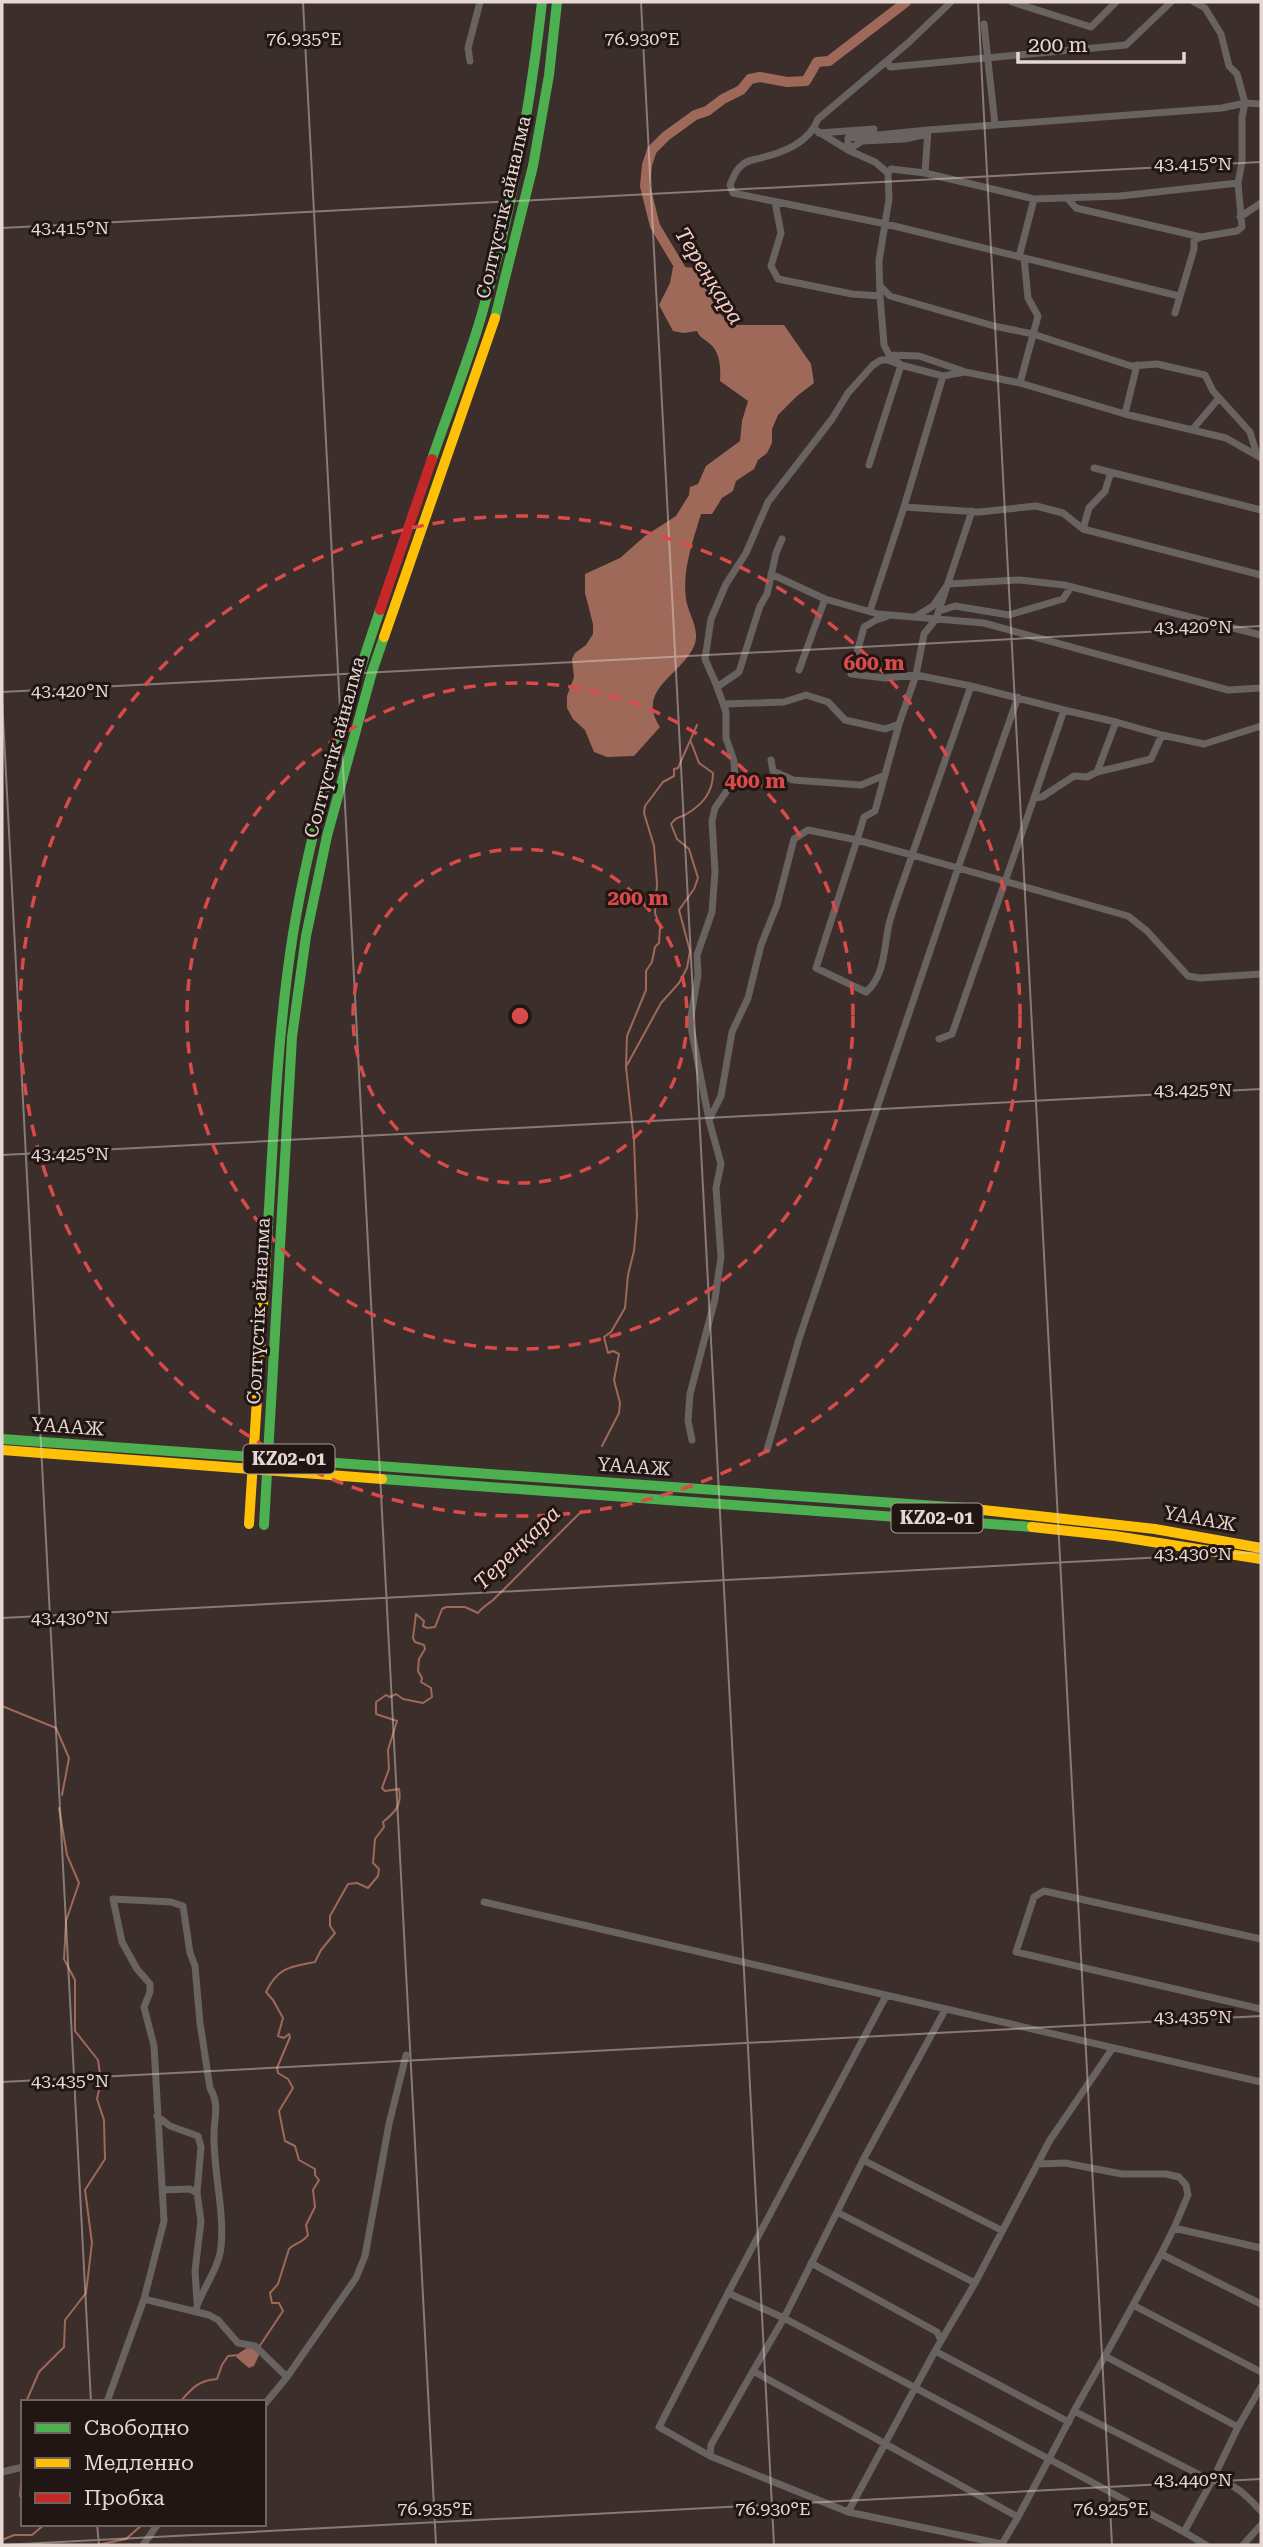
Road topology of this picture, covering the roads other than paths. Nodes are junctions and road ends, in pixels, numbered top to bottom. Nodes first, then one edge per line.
1 (480, 2) edge
2 (542, 2) edge
3 (557, 2) edge
4 (951, 2) edge
5 (1012, 2) edge
6 (1039, 2) edge
7 (1116, 2) edge
8 (1171, 2) edge
9 (1194, 2) edge
10 (1206, 5) edge
11 (1032, 9) junction
12 (984, 24) dead end
13 (988, 59) junction
14 (470, 61) dead end
15 (887, 61) junction
16 (1245, 103) junction
17 (1261, 104) edge
18 (995, 125) junction
19 (817, 131) junction
20 (928, 132) junction
21 (865, 139) junction
22 (848, 150) junction
23 (888, 173) junction
24 (925, 173) junction
25 (1238, 183) junction
26 (1034, 198) junction
27 (1068, 199) junction
28 (775, 202) junction
29 (1261, 202) edge
30 (1240, 217) junction
31 (886, 224) junction
32 (1200, 236) junction
33 (1021, 257) junction
34 (880, 286) junction
35 (880, 296) junction
36 (1179, 296) junction
37 (1175, 313) dead end
38 (1033, 334) junction
39 (889, 355) junction
40 (901, 365) junction
41 (1137, 365) junction
42 (965, 372) junction
43 (943, 376) junction
44 (1020, 383) junction
45 (1219, 398) junction
46 (1125, 414) junction
47 (1192, 430) junction
48 (1259, 457) edge
49 (869, 466) dead end
50 (1094, 468) dead end
51 (1111, 472) junction
52 (904, 507) junction
53 (1261, 510) edge
54 (972, 511) junction
55 (1083, 529) junction
56 (782, 539) dead end
57 (772, 574) junction
58 (1261, 575) edge
59 (948, 584) junction
60 (1070, 587) junction
61 (825, 599) junction
62 (870, 611) junction
63 (937, 615) junction
64 (895, 616) junction
65 (914, 617) junction
66 (1261, 635) edge
67 (799, 670) dead end
68 (916, 675) junction
69 (716, 684) junction
70 (971, 686) junction
71 (1261, 688) edge
72 (1018, 697) junction
73 (724, 705) junction
74 (1064, 710) junction
75 (1116, 722) junction
76 (899, 724) junction
77 (1261, 726) edge
78 (1162, 735) junction
79 (771, 760) dead end
80 (1097, 772) junction
81 (885, 775) junction
82 (1034, 798) junction
83 (857, 840) junction
84 (912, 855) junction
85 (958, 868) junction
86 (1005, 882) junction
87 (1261, 974) edge
88 (939, 1039) dead end
89 (709, 1120) junction
90 (258, 1368) junction
91 (272, 1369) junction
92 (2, 1439) edge
93 (692, 1440) dead end
94 (2, 1450) edge
95 (767, 1450) dead end
96 (249, 1524) dead end
97 (264, 1525) dead end
98 (1261, 1548) edge
99 (1261, 1559) edge
100 (484, 1902) dead end
101 (1261, 1939) edge
102 (886, 1996) junction
103 (1261, 2009) edge
104 (945, 2010) junction
105 (1112, 2049) junction
106 (406, 2054) dead end
107 (1261, 2082) edge
108 (157, 2116) junction
109 (863, 2160) junction
110 (1037, 2164) junction
111 (163, 2190) junction
112 (197, 2193) junction
113 (837, 2212) junction
114 (1174, 2228) junction
115 (1001, 2230) junction
116 (1261, 2248) edge
117 (1161, 2254) junction
118 (811, 2263) junction
119 (975, 2283) junction
120 (728, 2293) junction
121 (144, 2300) junction
122 (1261, 2304) edge
123 (1133, 2305) junction
124 (196, 2308) junction
125 (784, 2318) junction
126 (942, 2340) junction
127 (935, 2351) junction
128 (1105, 2356) junction
129 (753, 2371) junction
130 (1261, 2372) edge
131 (287, 2377) junction
132 (1261, 2387) edge
133 (916, 2388) junction
134 (108, 2400) edge
135 (266, 2403) edge
136 (1074, 2412) junction
137 (1069, 2422) junction
138 (1238, 2427) junction
139 (886, 2443) junction
140 (710, 2456) junction
141 (1049, 2459) junction
142 (21, 2467) edge
143 (2, 2472) edge
144 (1212, 2481) junction
145 (1261, 2511) edge
146 (848, 2512) junction
147 (1018, 2517) junction
148 (1261, 2525) edge
149 (157, 2526) edge
150 (1185, 2532) junction
151 (143, 2545) edge
152 (1004, 2545) edge
153 (1206, 2545) edge
154 (1243, 2545) edge

1 - 14 street
2 - 90 main road, Солтүстік айналма
3 - 91 main road, Солтүстік айналма
4 - 15 street
5 - 11 street
6 - 11 street
7 - 11 street
8 - 13 street
9 - 10 street
10 - 16 street
12 - 13 street
13 - 15 street
13 - 18 street
15 - 19 street
16 - 17 street
16 - 18 street
16 - 25 street
18 - 20 street
19 - 21 street
19 - 22 street
19 - 28 street
20 - 21 street
20 - 24 street
21 - 22 street
22 - 23 street
23 - 24 street
23 - 31 street
24 - 26 street
25 - 27 street
25 - 30 street
26 - 27 street
26 - 33 street
27 - 32 street
28 - 31 street
28 - 35 street
29 - 30 street
30 - 32 street
31 - 33 street
31 - 34 street
32 - 36 street
33 - 36 street
33 - 38 street
34 - 35 street
34 - 38 street
35 - 39 street
36 - 37 street
38 - 41 street
38 - 44 street
39 - 40 street
39 - 42 street
40 - 43 street
40 - 49 street
40 - 69 street
41 - 45 street
41 - 46 street
42 - 43 street
42 - 44 street
43 - 52 street
44 - 46 street
45 - 47 street
45 - 48 street
46 - 47 street
47 - 48 street
50 - 51 street
51 - 53 street
51 - 55 street
52 - 54 street
52 - 62 street
54 - 55 street
54 - 59 street
55 - 58 street
56 - 57 street
57 - 61 street
57 - 69 street
59 - 60 street
59 - 63 street
59 - 65 street
60 - 63 street
60 - 66 street
61 - 62 street
61 - 67 street
62 - 64 street
63 - 65 street
63 - 68 street
63 - 71 street
64 - 65 street
64 - 68 street
68 - 70 street
68 - 76 street
69 - 73 street
70 - 72 street
70 - 84 street
72 - 74 street
72 - 85 street
73 - 76 street
73 - 89 street
74 - 75 street
74 - 82 street
75 - 78 street
75 - 80 street
76 - 81 street
77 - 78 street
78 - 80 street
79 - 81 street
80 - 82 street
81 - 83 street
82 - 86 street
83 - 84 street
83 - 84 street
83 - 89 street
84 - 85 street
85 - 86 street
85 - 95 street
86 - 87 street
86 - 88 street
89 - 93 street
90 - 91 main road
90 - 96 main road, Солтүстік айналма
91 - 97 main road, Солтүстік айналма
92 - 98 main road, ҮАААЖ / KZ02-01
94 - 99 main road, ҮАААЖ / KZ02-01
100 - 102 street
101 - 103 street
102 - 104 street
102 - 120 street
104 - 105 street
104 - 109 street
105 - 107 street
105 - 110 street
106 - 131 street
108 - 111 street
108 - 112 street
108 - 124 street
109 - 113 street
109 - 115 street
110 - 114 street
110 - 115 street
111 - 112 street
111 - 121 street
112 - 124 street
113 - 118 street
113 - 119 street
114 - 116 street
114 - 117 street
115 - 119 street
117 - 122 street
117 - 123 street
118 - 125 street
118 - 126 street
119 - 126 street
120 - 125 street
120 - 140 street
121 - 124 street
121 - 134 street
123 - 128 street
123 - 130 street
124 - 131 street
125 - 129 street
125 - 133 street
126 - 127 street
127 - 133 street
127 - 137 street
128 - 136 street
128 - 138 street
129 - 139 street
129 - 140 street
131 - 135 street
132 - 138 street
133 - 139 street
133 - 141 street
136 - 137 street
136 - 144 street
137 - 141 street
138 - 144 street
139 - 146 street
139 - 147 street
140 - 146 street
141 - 147 street
141 - 150 street
142 - 143 street
144 - 145 street
144 - 150 street
146 - 152 street
147 - 152 street
148 - 154 street
149 - 151 street
150 - 153 street

